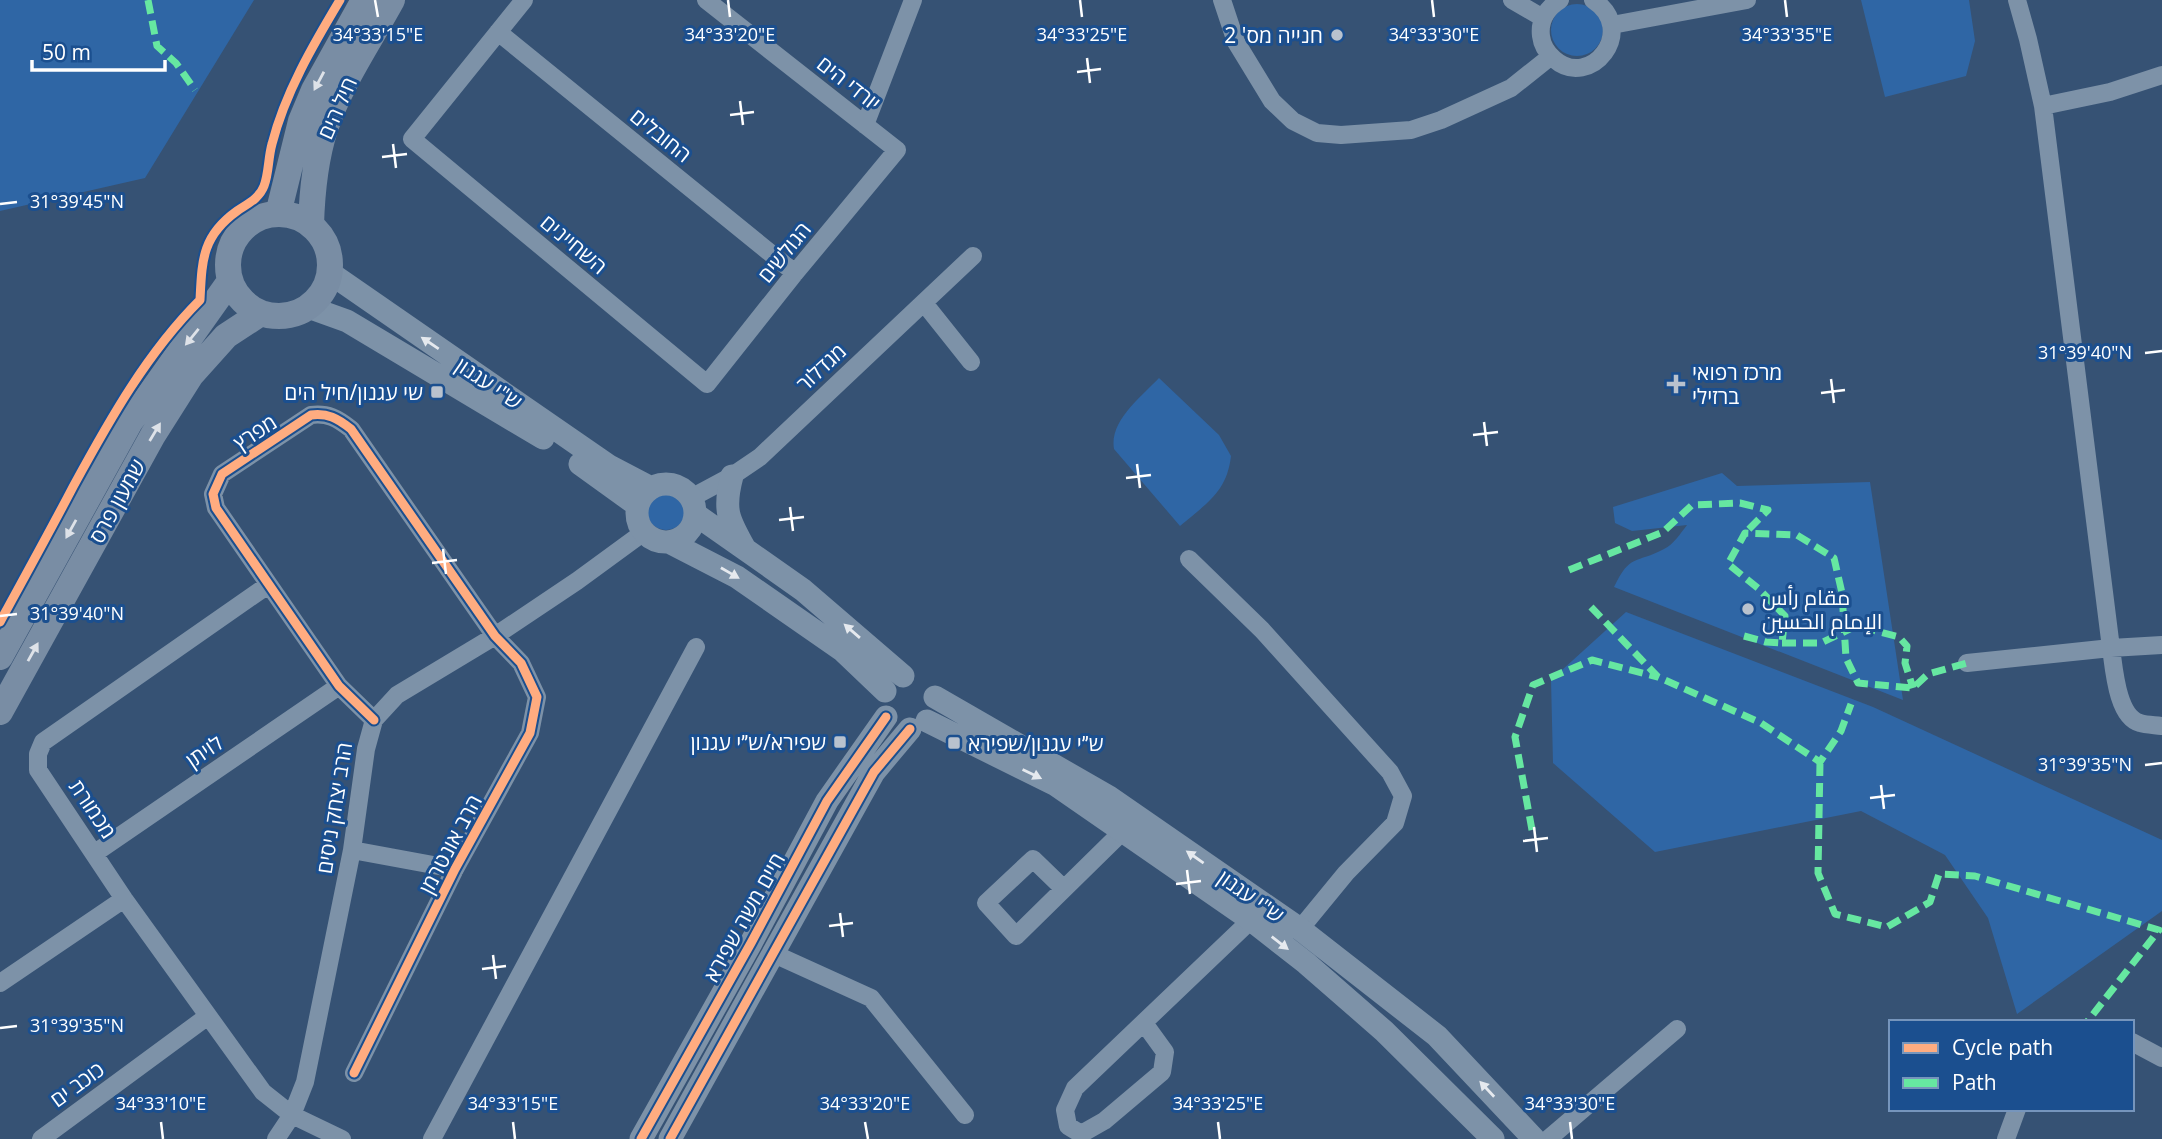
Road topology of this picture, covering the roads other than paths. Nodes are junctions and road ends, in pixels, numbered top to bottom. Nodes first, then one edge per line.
1 (364, 0) edge
2 (392, 0) edge
3 (524, 0) edge
4 (706, 0) edge
5 (913, 0) edge
6 (1222, 0) edge
7 (1512, 0) edge
8 (1560, 0) edge
9 (1593, 0) edge
10 (1747, 0) edge
11 (2017, 0) edge
12 (1543, 18) junction
13 (1612, 25) junction
14 (498, 33) junction
15 (1550, 57) junction
16 (2162, 75) edge
17 (2043, 106) junction
18 (865, 125) junction
19 (897, 150) joint
20 (278, 214) junction
21 (311, 225) junction
22 (973, 256) dead end
23 (330, 273) junction
24 (795, 273) junction
25 (230, 281) junction
26 (924, 303) junction
27 (308, 307) junction
28 (261, 313) junction
29 (971, 362) dead end
30 (707, 384) joint
31 (732, 476) junction
32 (644, 496) junction
33 (693, 506) junction
34 (643, 532) junction
35 (669, 542) junction
36 (746, 551) junction
37 (1189, 559) dead end
38 (268, 585) junction
39 (495, 636) junction
40 (2162, 645) edge
41 (696, 648) dead end
42 (2111, 648) junction
43 (0, 657) edge
44 (1968, 663) dead end
45 (903, 676) junction
46 (339, 686) junction
47 (884, 691) junction
48 (935, 697) junction
49 (0, 712) edge
50 (886, 717) junction
51 (374, 720) junction
52 (919, 725) junction
53 (2162, 726) edge
54 (1122, 832) junction
55 (352, 850) junction
56 (96, 853) junction
57 (455, 869) junction
58 (1064, 889) junction
59 (124, 899) junction
60 (1251, 920) junction
61 (1300, 929) junction
62 (774, 954) junction
63 (0, 982) edge
64 (208, 1016) junction
65 (1144, 1023) junction
66 (1677, 1029) dead end
67 (2134, 1043) edge
68 (2162, 1058) edge
69 (354, 1073) dead end
70 (2016, 1111) edge
71 (292, 1115) junction
72 (965, 1115) dead end
73 (41, 1139) edge
74 (276, 1139) edge
75 (342, 1139) edge
76 (432, 1139) edge
77 (641, 1139) edge
78 (670, 1139) edge
79 (1493, 1139) edge
80 (1534, 1139) edge
81 (1548, 1139) edge
82 (2006, 1139) edge

1 -> 20 main road, חיל הים
2 - 21 main road, חיל הים
3 - 14 street
4 - 18 street, יורדי הים
5 - 18 street
6 - 15 street
7 - 12 street
8 - 12 street
9 - 13 street
10 - 13 street
11 - 17 street
12 - 15 street
13 - 15 street
14 - 24 street, החובלים
14 - 30 street, השחיינים
16 - 17 street
17 - 42 street
18 - 19 street, יורדי הים
19 - 24 street, הגולשים
20 - 21 main road
20 - 25 main road
21 - 23 main road
22 - 26 street, מגדלור
23 - 27 main road
32 -> 23 street, ש"י עגנון
24 - 30 street, הגולשים
25 - 28 main road
25 -> 43 main road, שמעון פרס
26 - 29 street
26 - 31 street, מגדלור
27 - 28 main road
27 - 32 street, ש"י עגנון
49 -> 28 main road, שמעון פרס
31 - 33 street, מגדלור
31 - 36 street
32 - 33 street
32 - 34 street
33 - 35 street
33 - 36 street
34 - 35 street
34 - 39 street, הרב יצחק ניסים
35 -> 47 street
45 -> 36 street
37 - 61 street
38 - 39 street, מפרץ
38 - 46 street, מפרץ
38 - 56 street, מכמורת
39 - 51 street, הרב יצחק ניסים
39 - 57 street, הרב אונטרמן
40 - 42 street
41 - 76 street
42 - 44 street
42 - 53 street
45 - 47 street
45 - 48 street
46 - 51 street, מפרץ
46 - 56 street, לויתן
47 - 50 street
48 - 52 street
61 -> 48 street, ש"י עגנון
50 - 52 street
50 - 77 street, חיים משה שפירא
51 - 55 street, הרב יצחק ניסים
52 -> 54 street, ש"י עגנון
52 - 62 street, חיים משה שפירא
54 - 58 street
54 - 60 street, ש"י עגנון
55 - 57 street
55 - 71 street, הרב יצחק ניסים
56 - 59 street, מכמורת
57 - 69 street, הרב אונטרמן
58 - 58 street
59 - 63 street
59 - 64 street, מכמורת
60 - 65 street
60 -> 79 street, ש"י עגנון
80 -> 61 street, ש"י עגנון
62 - 72 street
62 - 78 street, חיים משה שפירא
64 - 71 street, מכמורת
64 - 73 street, כוכב ים
65 - 65 street
66 - 81 street
67 - 68 street
70 - 82 street
71 - 74 street, הרב יצחק ניסים
71 - 75 street, מכמורת

